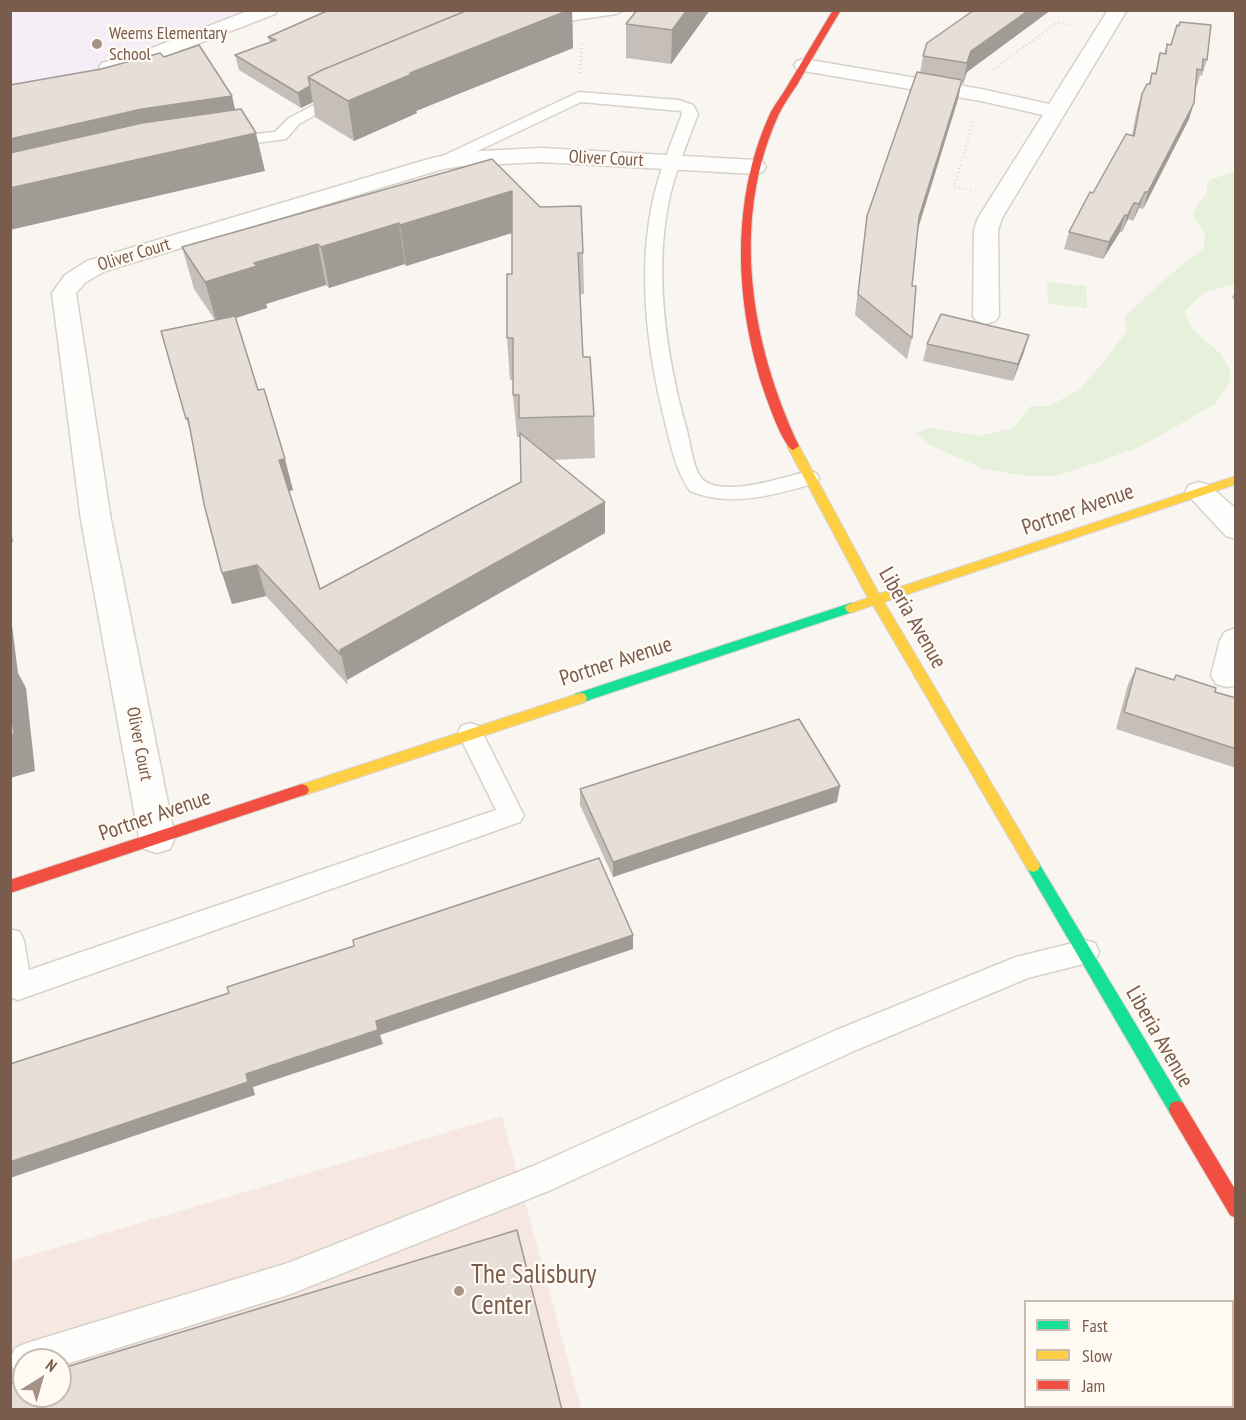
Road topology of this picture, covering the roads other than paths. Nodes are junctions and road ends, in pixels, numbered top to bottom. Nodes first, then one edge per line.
1 (268, 10) edge
2 (616, 10) edge
3 (837, 10) edge
4 (1118, 10) edge
5 (527, 23) edge
6 (804, 65) junction
7 (87, 73) edge
8 (359, 87) edge
9 (1055, 112) junction
10 (205, 144) edge
11 (440, 163) junction
12 (672, 163) junction
13 (755, 167) junction
14 (986, 316) dead end
15 (809, 478) junction
16 (1236, 480) edge
17 (1199, 492) junction
18 (1236, 529) edge
19 (876, 600) junction
20 (1236, 640) edge
21 (1227, 675) dead end
22 (470, 733) junction
23 (157, 838) junction
24 (10, 887) edge
25 (10, 940) edge
26 (1085, 952) junction
27 (1236, 1209) edge
28 (65, 1348) edge

1 - 7 street
2 - 5 lane
3 - 6 main road, Liberia Avenue
4 - 9 street
6 - 9 street
6 - 13 main road, Liberia Avenue
8 - 10 lane
9 - 14 street
11 - 12 street, Oliver Court
11 - 12 lane
11 - 23 street, Oliver Court
12 - 13 street, Oliver Court
12 - 15 lane
13 - 15 main road, Liberia Avenue
15 - 19 main road, Liberia Avenue
16 - 17 main road, Portner Avenue
17 - 18 street
17 - 19 main road, Portner Avenue
19 - 22 main road, Portner Avenue
19 - 26 main road, Liberia Avenue
20 - 21 street
22 - 23 main road, Portner Avenue
22 - 25 lane
23 - 24 main road, Portner Avenue
26 - 27 main road, Liberia Avenue
26 - 28 lane

